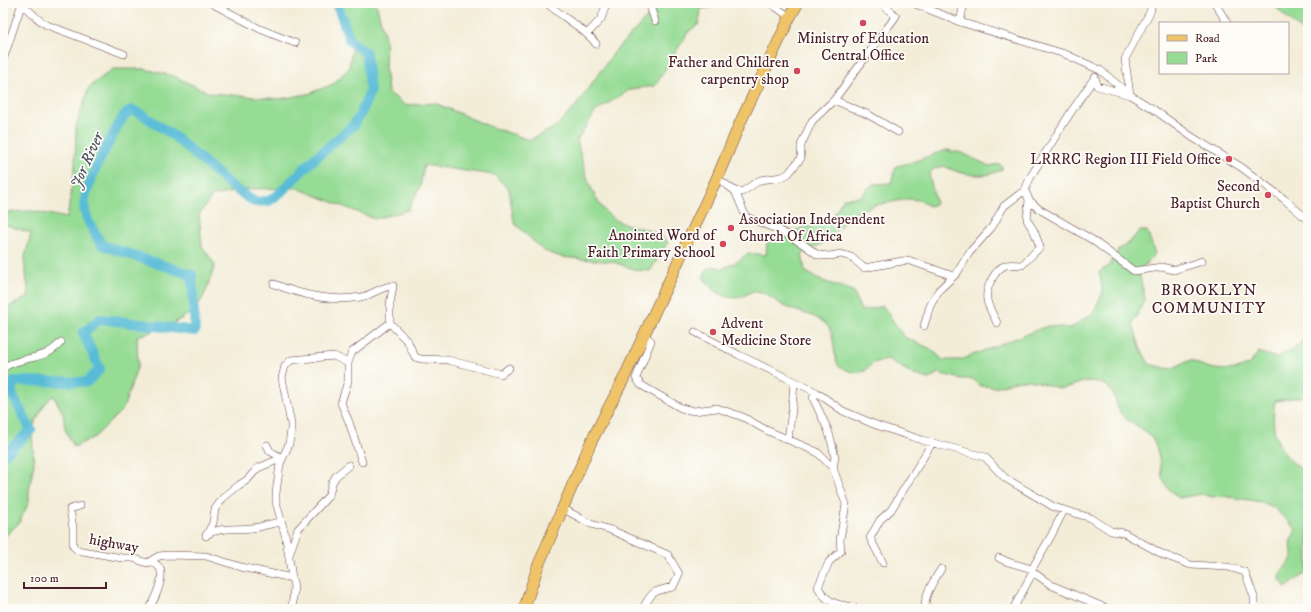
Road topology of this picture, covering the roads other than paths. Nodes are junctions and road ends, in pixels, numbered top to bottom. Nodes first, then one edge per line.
1 (211, 3) edge
2 (547, 3) edge
3 (610, 3) edge
4 (649, 3) edge
5 (770, 3) edge
6 (798, 3) edge
7 (882, 3) edge
8 (913, 3) edge
9 (964, 3) edge
10 (1150, 3) edge
11 (1215, 3) edge
12 (22, 4) edge
13 (790, 17) junction
14 (654, 21) dead end
15 (960, 22) junction
16 (1226, 22) edge
17 (587, 34) junction
18 (295, 43) dead end
19 (596, 44) dead end
20 (124, 54) dead end
21 (3, 60) edge
22 (1130, 96) junction
23 (834, 100) junction
24 (898, 132) dead end
25 (717, 178) junction
26 (1026, 190) junction
27 (735, 191) junction
28 (1029, 200) junction
29 (1308, 220) edge
30 (1202, 261) dead end
31 (953, 276) junction
32 (274, 284) dead end
33 (390, 323) junction
34 (997, 323) dead end
35 (924, 326) dead end
36 (695, 332) dead end
37 (644, 335) junction
38 (61, 342) dead end
39 (348, 363) junction
40 (3, 368) edge
41 (509, 368) dead end
42 (794, 382) junction
43 (816, 392) junction
44 (788, 440) junction
45 (932, 443) junction
46 (267, 445) dead end
47 (282, 458) junction
48 (362, 462) dead end
49 (349, 465) dead end
50 (833, 468) junction
51 (80, 506) dead end
52 (562, 508) junction
53 (1064, 510) junction
54 (281, 522) junction
55 (288, 557) junction
56 (1000, 558) dead end
57 (150, 562) junction
58 (883, 563) dead end
59 (941, 569) dead end
60 (1032, 571) junction
61 (292, 578) junction
62 (853, 607) dead end
63 (148, 609) edge
64 (292, 609) edge
65 (524, 609) edge
66 (642, 609) edge
67 (926, 609) edge
68 (1013, 609) edge
69 (1108, 609) edge
70 (1254, 609) edge

1 - 18 street
2 - 17 street
3 - 17 street
4 - 14 street
5 - 13 street
6 - 13 main road
7 - 23 street
8 - 15 street
9 - 15 street
10 - 22 street
11 - 16 street
12 - 20 street
12 - 21 street
13 - 25 main road
15 - 22 street
17 - 19 street
22 - 26 street
22 - 29 street
23 - 24 street
23 - 27 street
25 - 27 street
25 - 37 main road
26 - 28 street
26 - 31 street
27 - 31 street
28 - 30 street
28 - 34 street
31 - 35 street
32 - 33 street
33 - 39 street
33 - 41 street
36 - 42 street
37 - 44 street
37 - 52 main road
38 - 40 street
39 - 47 street
39 - 48 street
42 - 43 street
42 - 44 street
43 - 45 street
43 - 50 street
44 - 50 street
45 - 53 street
45 - 58 street
46 - 47 street
47 - 54 street
47 - 54 street
49 - 55 street
50 - 62 street
51 - 57 street, highway
52 - 65 main road
52 - 66 street
53 - 60 street
53 - 70 street
54 - 55 street
55 - 61 street
56 - 60 street
57 - 61 street, highway
57 - 63 street, highway
59 - 67 street
60 - 68 street
60 - 69 street
61 - 64 street

